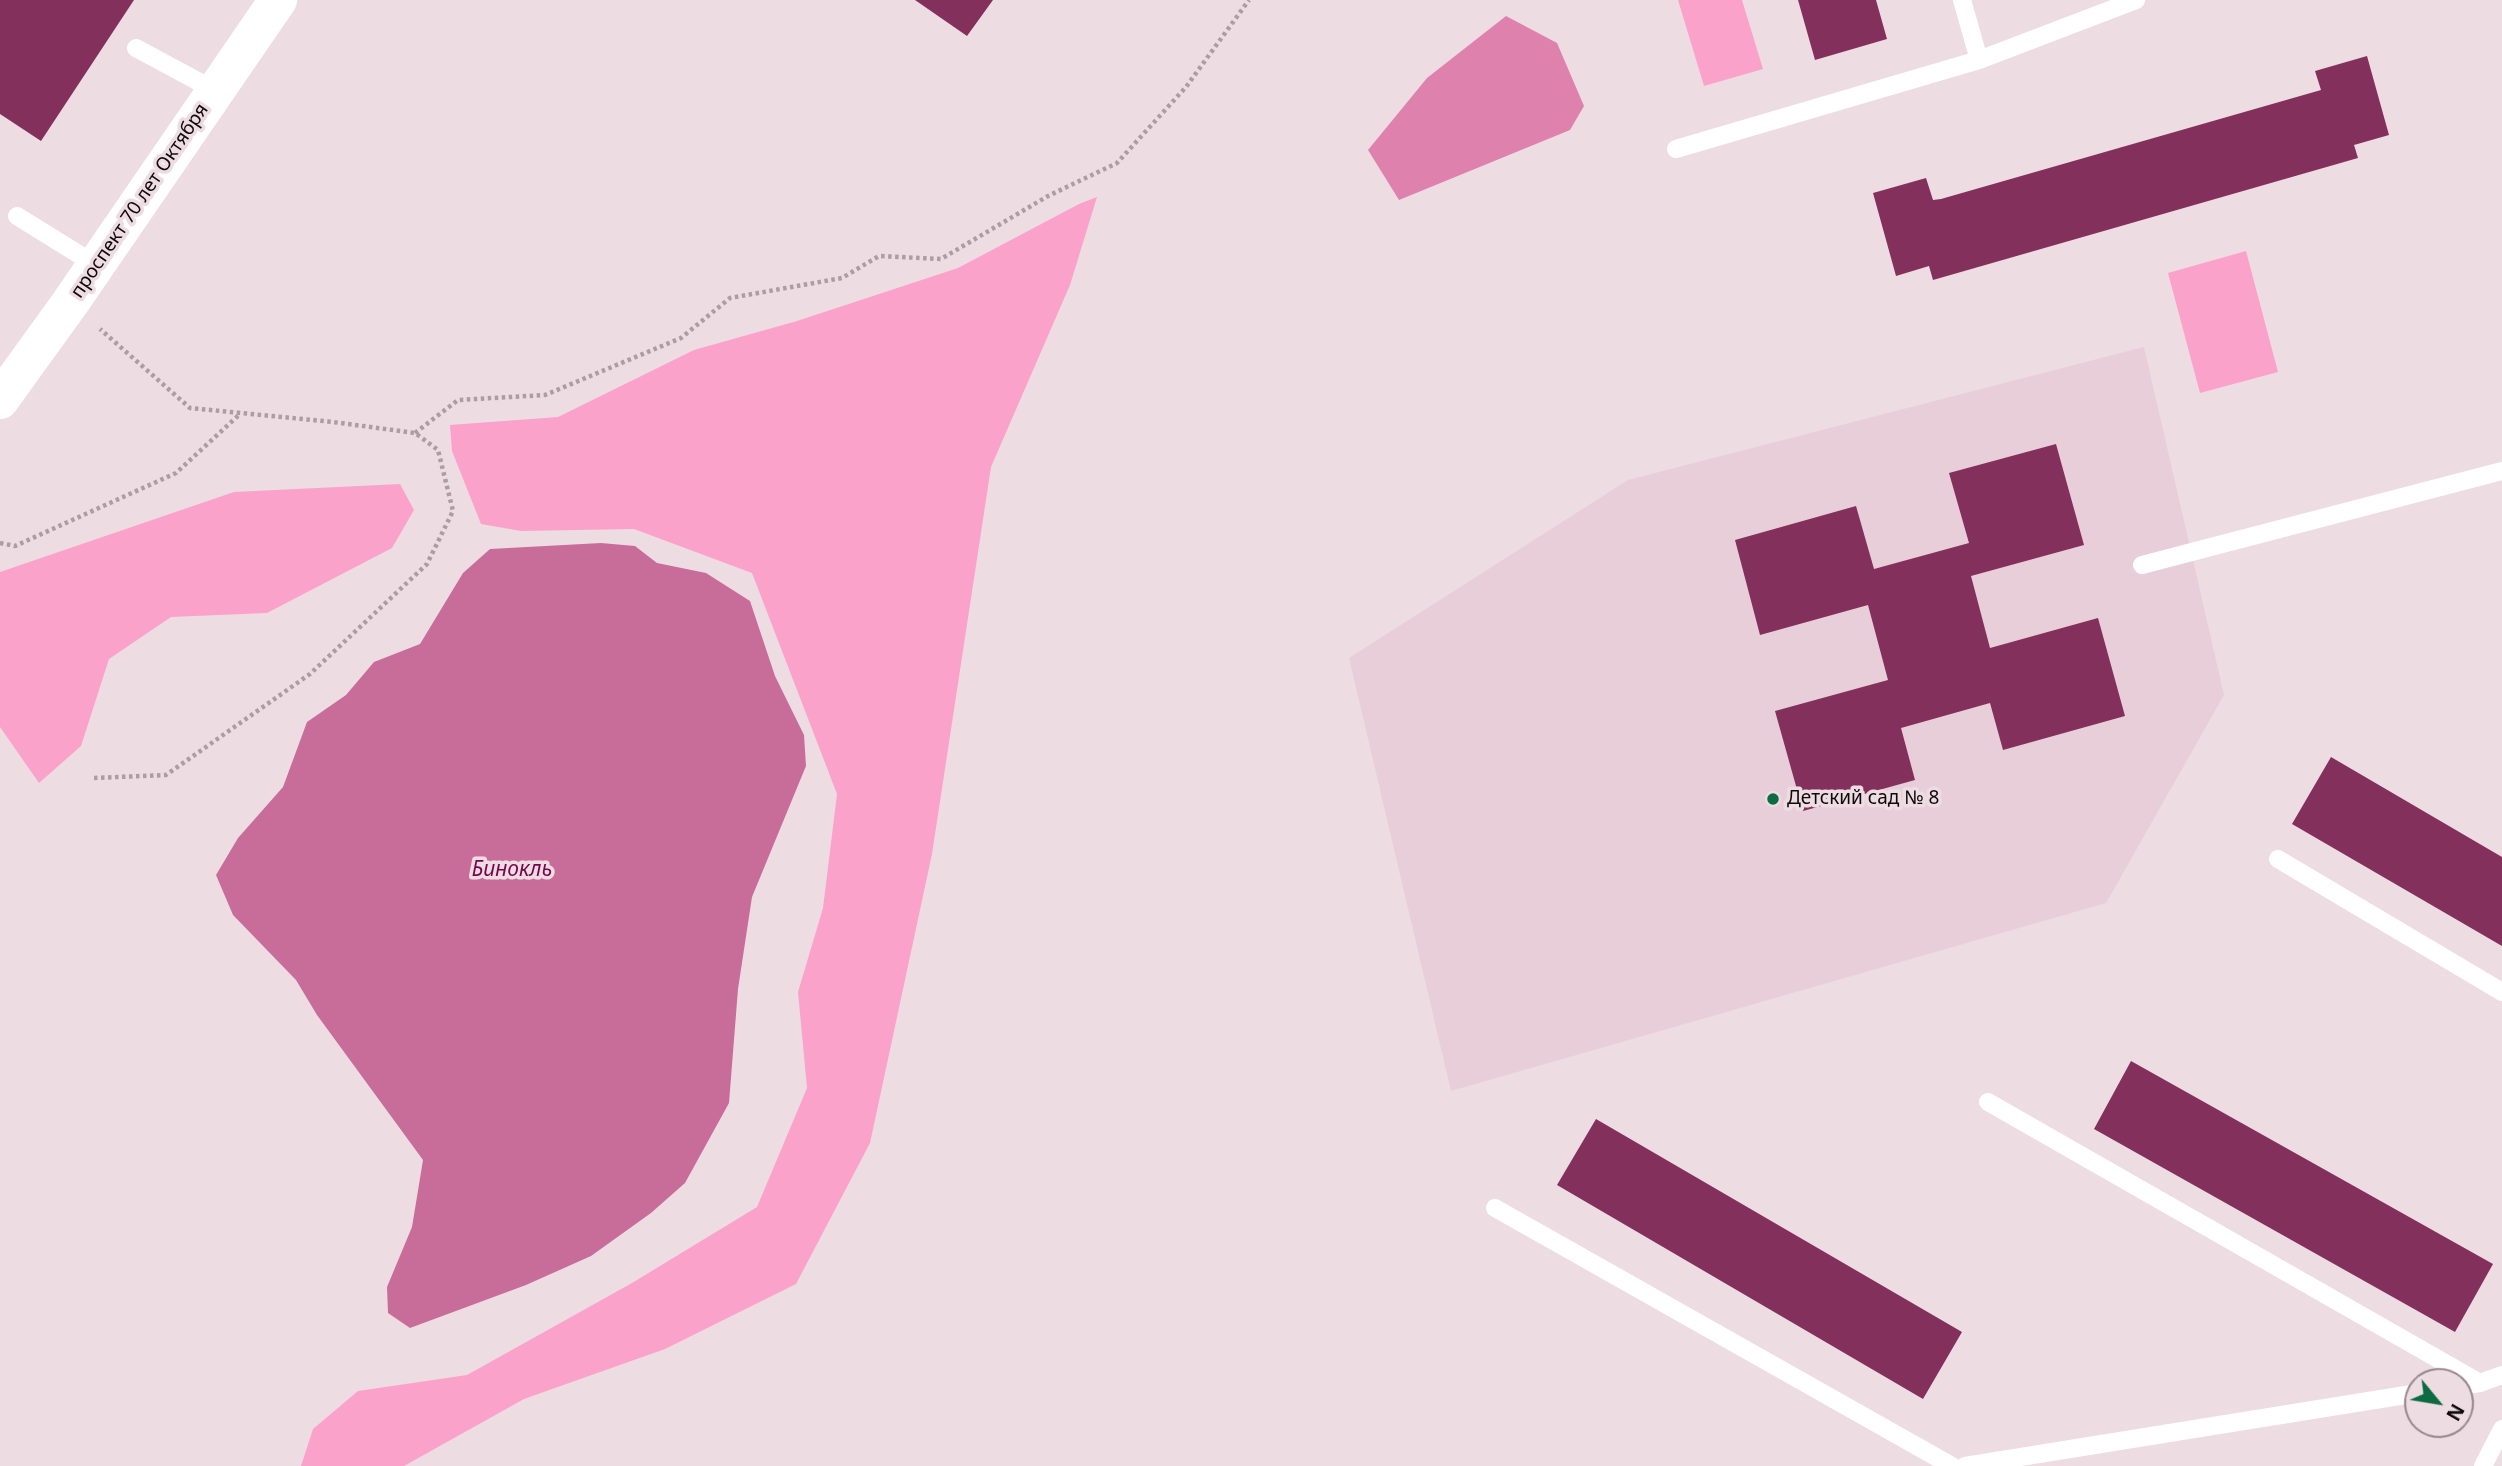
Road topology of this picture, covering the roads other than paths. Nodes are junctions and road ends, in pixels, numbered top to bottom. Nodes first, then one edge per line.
1 (278, 0) edge
2 (1962, 0) edge
3 (2136, 0) edge
4 (136, 48) dead end
5 (1979, 60) junction
6 (216, 91) junction
7 (1676, 149) dead end
8 (17, 216) dead end
9 (96, 265) junction
10 (0, 400) edge
11 (2502, 471) edge
12 (2142, 565) dead end
13 (2278, 859) dead end
14 (2502, 992) edge
15 (1988, 1102) dead end
16 (1495, 1208) dead end
17 (2502, 1375) edge
18 (2480, 1383) junction
19 (2474, 1384) edge
20 (2404, 1395) edge
21 (2502, 1429) edge
22 (2497, 1451) edge
23 (2030, 1455) junction
24 (1952, 1466) edge
25 (1965, 1466) edge
26 (2049, 1466) edge
27 (2483, 1466) edge

1 - 6 main road, проспект 70 лет Октября
2 - 5 lane
3 - 5 lane
4 - 6 lane
5 - 7 lane
6 - 9 main road, проспект 70 лет Октября
8 - 9 lane
9 - 10 main road, проспект 70 лет Октября
11 - 12 lane
13 - 14 lane
15 - 18 lane
16 - 24 lane
17 - 18 lane
18 - 19 lane
20 - 23 lane
21 - 22 lane
22 - 27 lane
23 - 25 lane
23 - 26 lane

